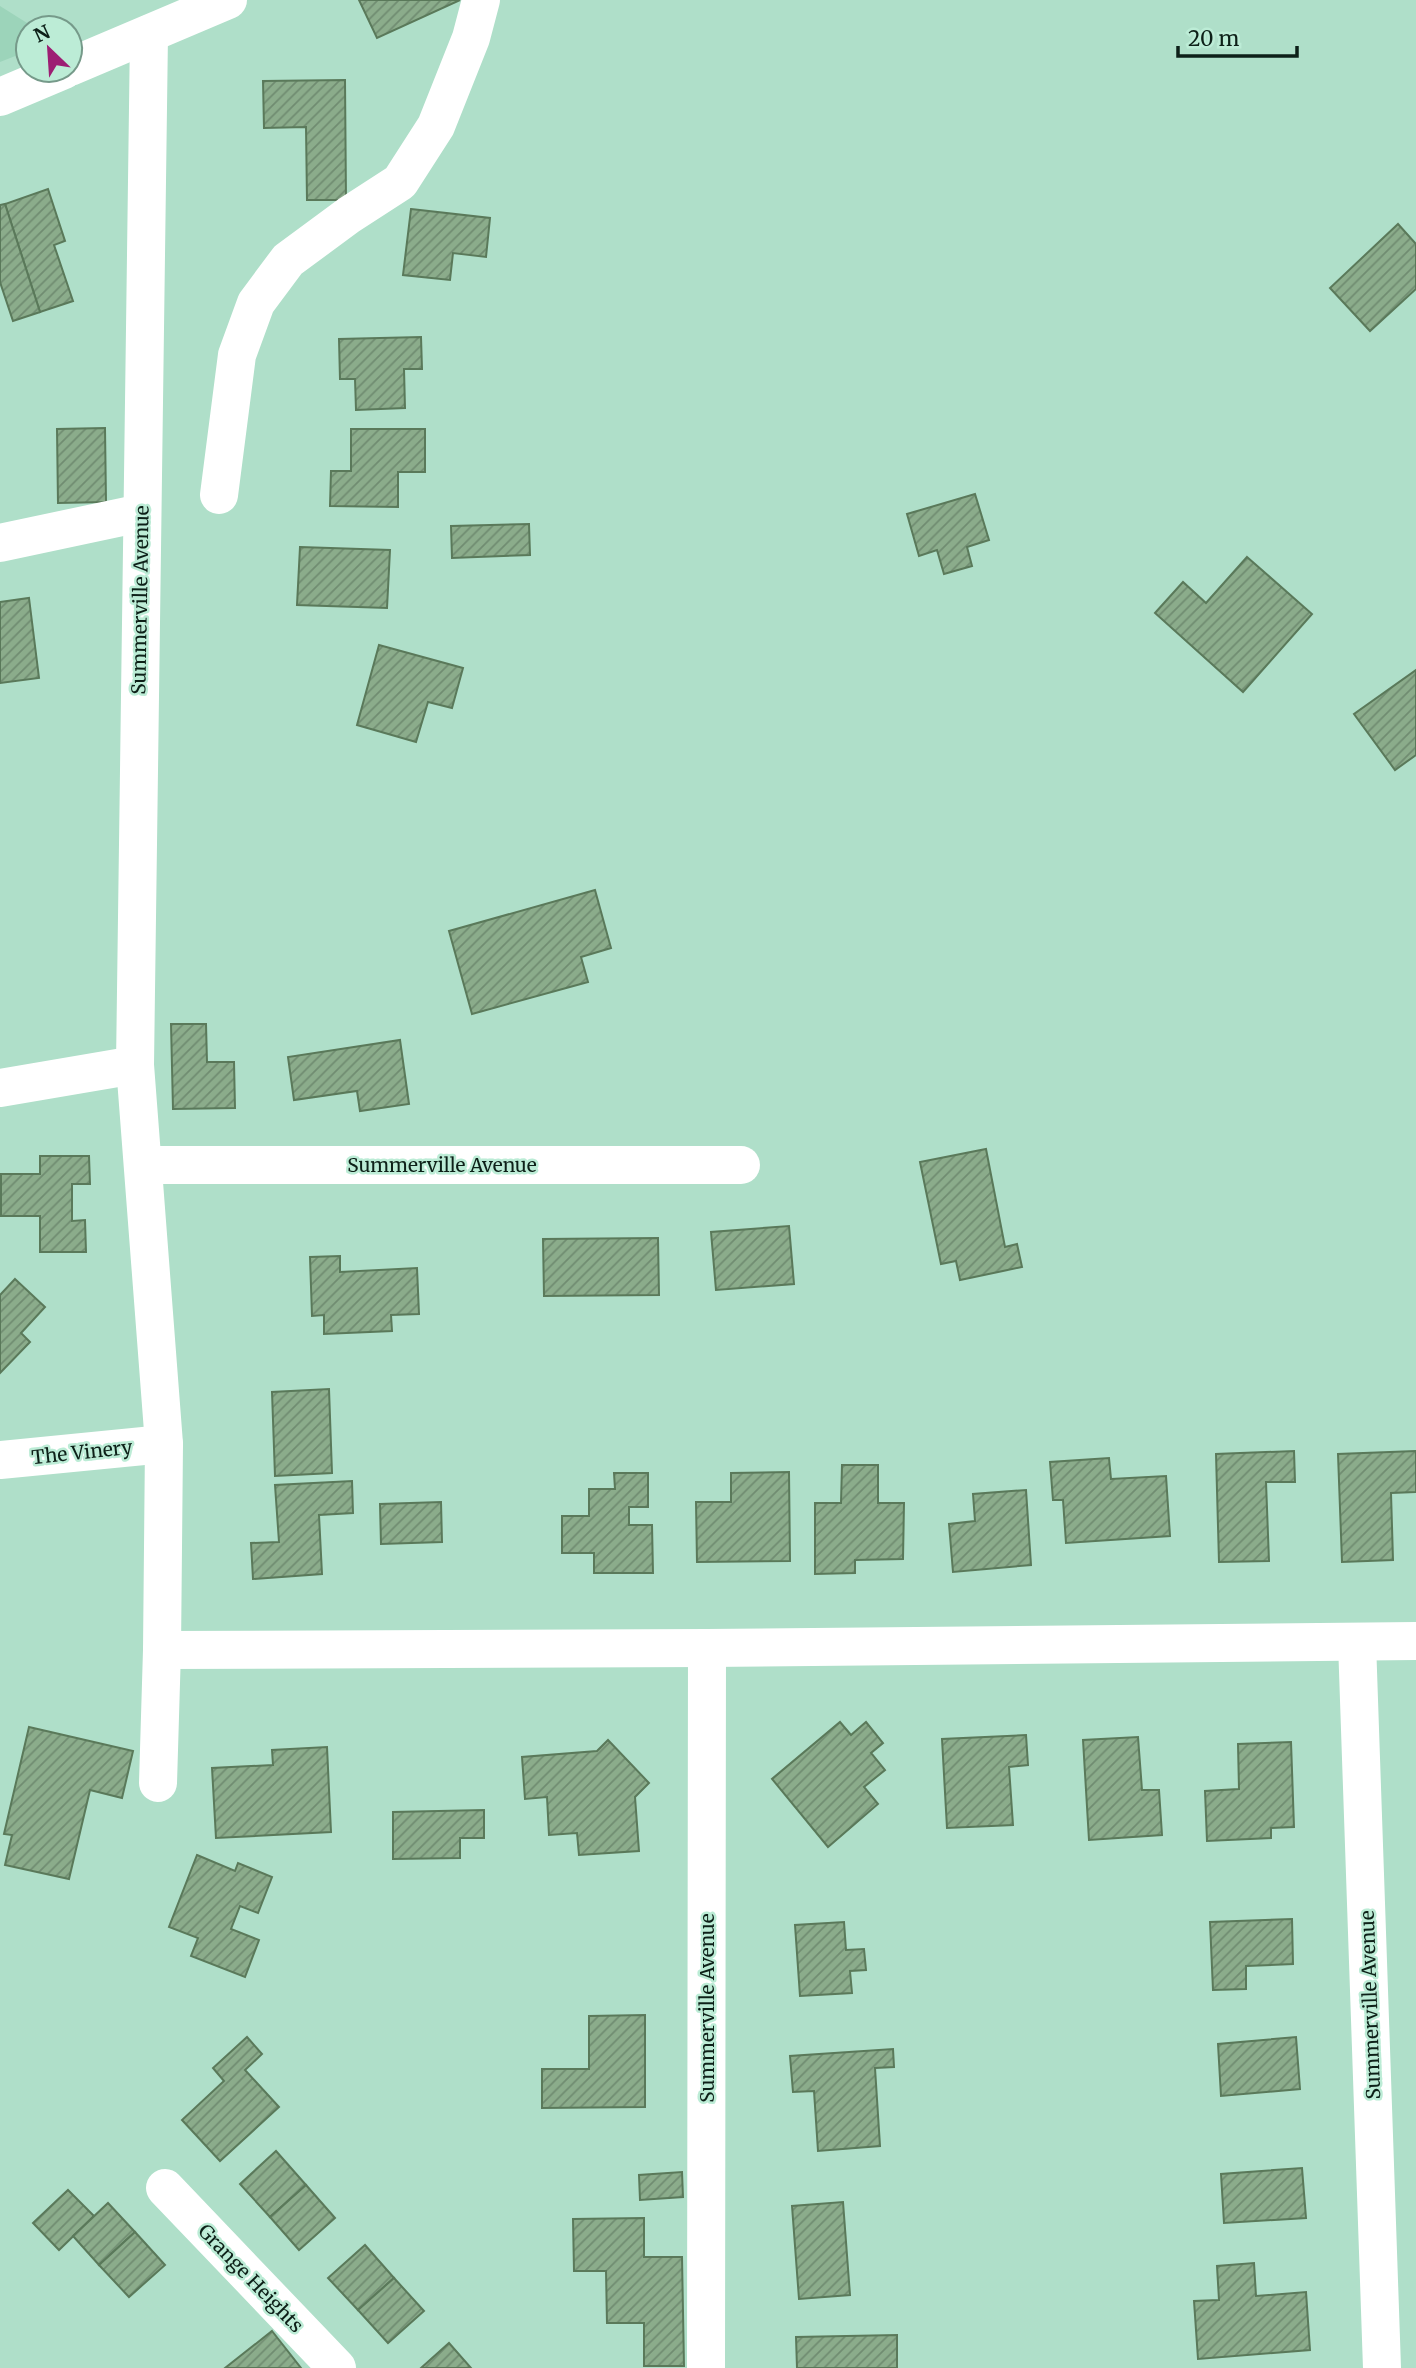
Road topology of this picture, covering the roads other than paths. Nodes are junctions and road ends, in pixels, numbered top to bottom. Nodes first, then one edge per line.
1 (228, 0) edge
2 (481, 0) edge
3 (149, 34) junction
4 (84, 61) edge
5 (31, 84) edge
6 (0, 97) edge
7 (219, 495) dead end
8 (141, 513) junction
9 (0, 543) edge
10 (135, 1065) junction
11 (0, 1088) edge
12 (143, 1165) junction
13 (741, 1165) dead end
14 (164, 1444) junction
15 (0, 1460) edge
16 (1416, 1641) edge
17 (1357, 1642) junction
18 (707, 1648) junction
19 (162, 1650) junction
20 (158, 1783) dead end
21 (165, 2188) dead end
22 (337, 2368) edge
23 (706, 2368) edge
24 (1382, 2368) edge

1 - 3 street
2 - 7 street
3 - 4 street
3 - 8 street, Summerville Avenue
5 - 6 street
8 - 9 street
8 - 10 street, Summerville Avenue
10 - 11 street
10 - 12 street, Summerville Avenue
12 - 13 street, Summerville Avenue
12 - 14 street, Summerville Avenue
14 - 15 street, The Vinery
14 - 19 street, Summerville Avenue
16 - 17 street
17 - 18 street
17 - 24 street, Summerville Avenue
18 - 19 street
18 - 23 street, Summerville Avenue
19 - 20 street, Summerville Avenue
21 - 22 street, Grange Heights

